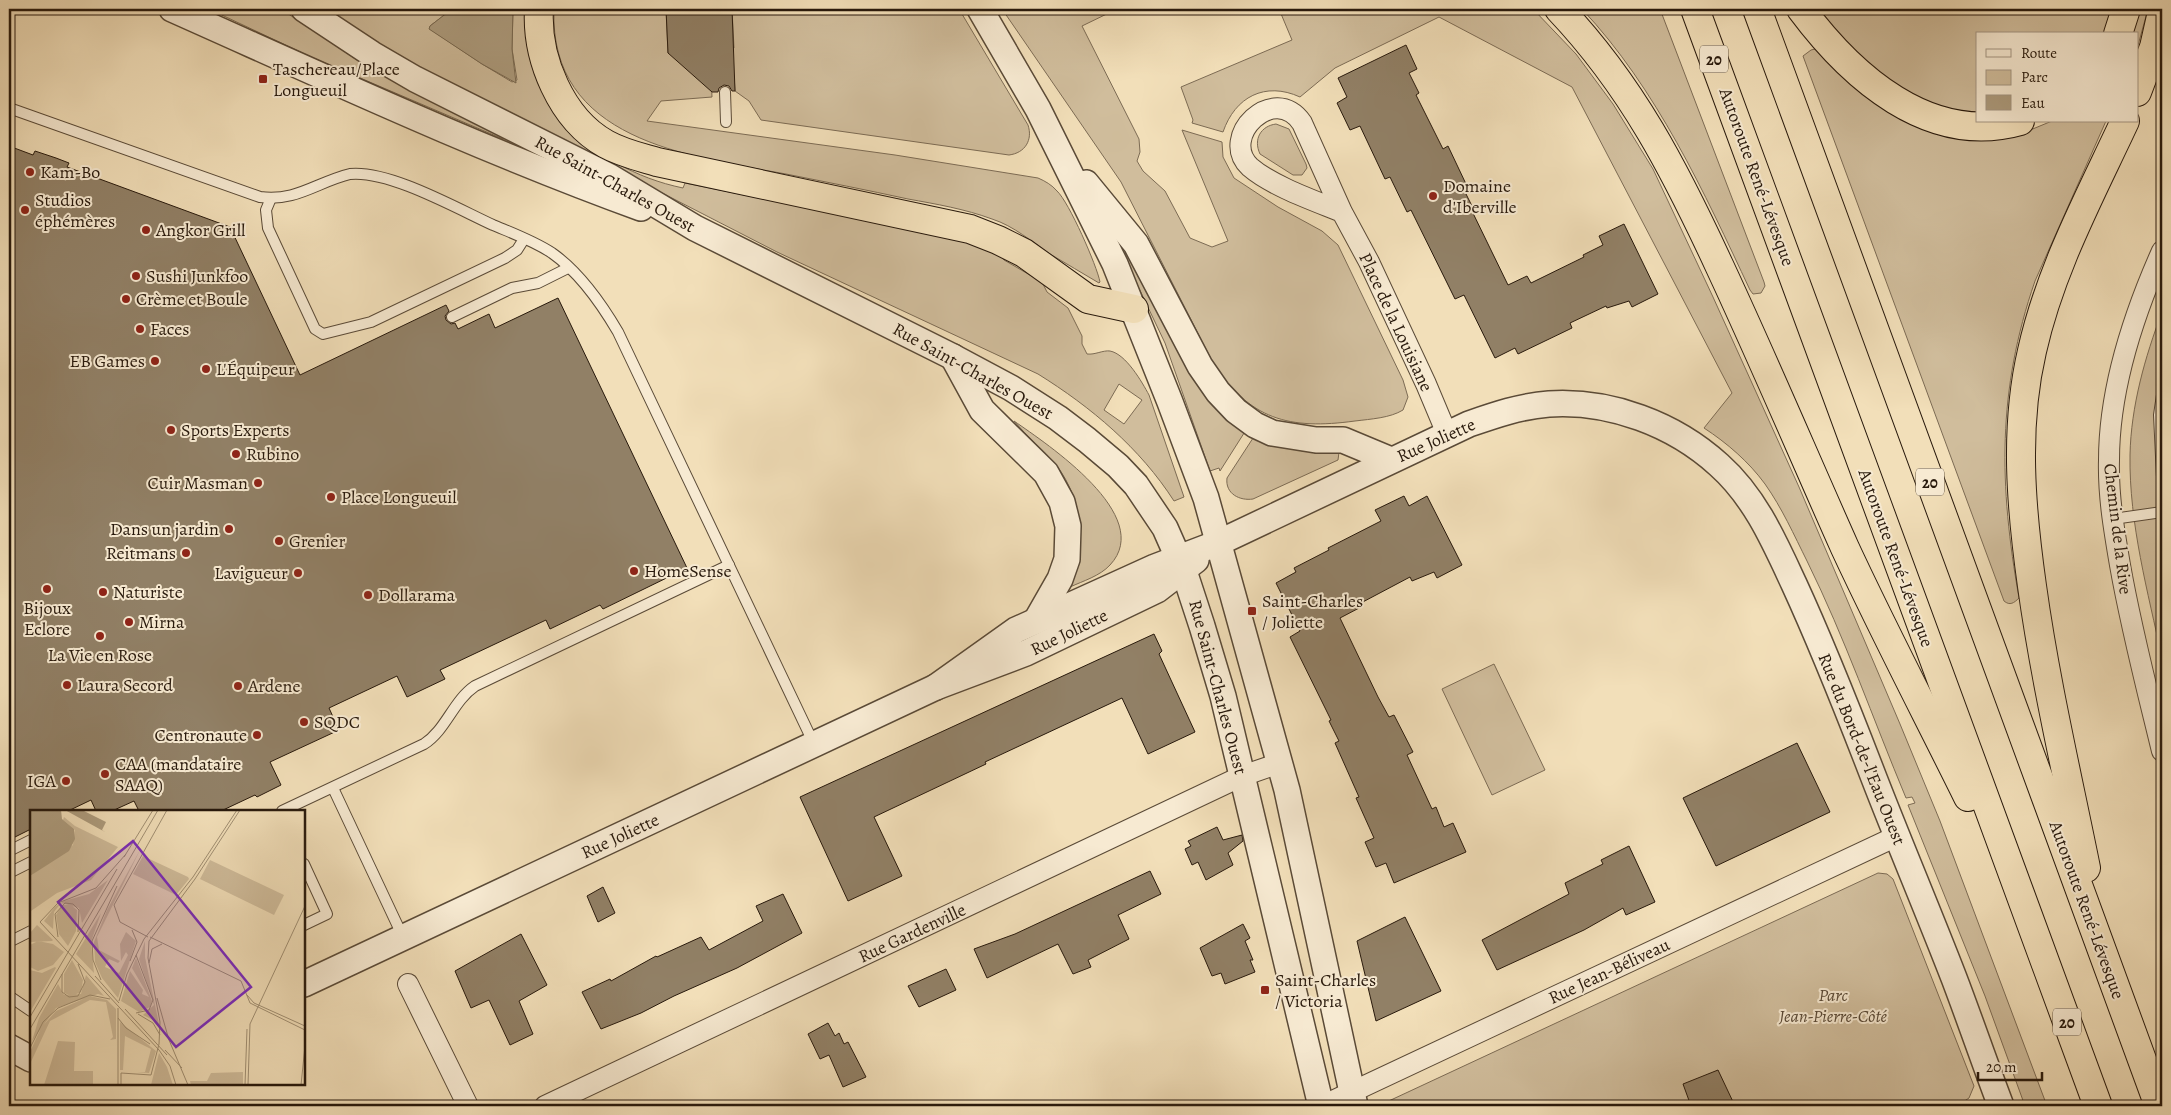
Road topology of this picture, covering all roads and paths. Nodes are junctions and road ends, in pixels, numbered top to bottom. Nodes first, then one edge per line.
1 (172, 9) edge
2 (304, 9) edge
3 (539, 9) edge
4 (980, 9) edge
5 (1559, 9) edge
6 (1695, 9) edge
7 (1757, 9) edge
8 (1800, 9) edge
9 (2126, 9) edge
10 (2162, 12) edge
11 (2119, 32) edge
12 (2138, 89) edge
13 (724, 92) dead end
14 (9, 108) edge
15 (726, 122) dead end
16 (2013, 122) edge
17 (2125, 122) edge
18 (1062, 154) junction
19 (271, 198) junction
20 (1342, 212) junction
21 (695, 228) junction
22 (524, 239) junction
23 (2162, 251) edge
24 (568, 268) junction
25 (1134, 309) junction
26 (452, 316) dead end
27 (953, 357) junction
28 (2162, 395) edge
29 (1668, 429) joint
30 (1448, 434) junction
31 (1391, 460) junction
32 (2162, 477) edge
33 (2162, 512) edge
34 (2113, 519) junction
35 (1218, 543) junction
36 (1181, 564) junction
37 (729, 565) junction
38 (1036, 621) junction
39 (936, 687) junction
40 (815, 744) junction
41 (2162, 750) edge
42 (1280, 763) junction
43 (1242, 776) junction
44 (333, 788) junction
45 (284, 810) edge
46 (1897, 836) junction
47 (30, 840) edge
48 (9, 851) edge
49 (30, 862) edge
50 (305, 866) edge
51 (9, 873) edge
52 (305, 925) edge
53 (30, 932) edge
54 (403, 937) junction
55 (2037, 938) junction
56 (9, 942) edge
57 (2103, 955) junction
58 (305, 984) edge
59 (408, 984) dead end
60 (9, 996) edge
61 (30, 1010) edge
62 (9, 1047) edge
63 (30, 1058) edge
64 (1354, 1099) edge
65 (468, 1106) edge
66 (545, 1106) edge
67 (1322, 1106) edge
68 (2001, 1106) edge
69 (2098, 1106) edge
70 (2159, 1106) edge

1 - 21 street
2 - 21 street, Rue Saint-Charles Ouest
3 - 25 highway
4 - 18 street
5 - 55 highway
6 - 55 highway, Autoroute René-Lévesque / 20
7 - 57 highway, Autoroute René-Lévesque / 20
8 - 16 highway
9 - 11 highway
10 - 12 highway
13 - 15 lane
14 - 19 lane
17 - 57 highway
18 - 25 street
18 - 31 street
19 - 22 lane
19 - 22 lane
20 - 20 street, Place de la Louisiane
20 - 30 street, Place de la Louisiane
21 - 27 street, Rue Saint-Charles Ouest
22 - 24 lane
23 - 34 street, Chemin de la Rive
24 - 26 lane
24 - 37 lane
25 - 35 street
27 - 36 street, Rue Saint-Charles Ouest
27 - 38 street
28 - 32 lane
29 - 30 street, Rue Joliette
29 - 46 street, Rue du Bord-de-l'Eau Ouest
30 - 31 street, Rue Joliette
31 - 35 street, Rue Joliette
33 - 34 lane
34 - 41 street, Chemin de la Rive
35 - 36 street, Rue Joliette
35 - 42 street
36 - 38 street, Rue Joliette
36 - 39 street, Rue Joliette
36 - 43 street, Rue Saint-Charles Ouest
37 - 40 lane
37 - 44 lane
38 - 39 street, Rue Joliette
39 - 40 street, Rue Joliette
40 - 54 street, Rue Joliette
42 - 43 street, Rue Gardenville
42 - 64 street
43 - 66 street, Rue Gardenville
43 - 67 street, Rue Saint-Charles Ouest
44 - 45 lane
44 - 54 lane
46 - 64 street, Rue Jean-Béliveau
46 - 68 street, Rue du Bord-de-l'Eau Ouest
47 - 48 lane
49 - 51 lane
50 - 52 lane
53 - 56 lane
54 - 58 street, Rue Joliette
55 - 69 highway, Autoroute René-Lévesque / 20
57 - 70 highway, Autoroute René-Lévesque / 20
59 - 65 street
60 - 61 lane
62 - 63 street
64 - 67 street, Rue Jean-Béliveau

